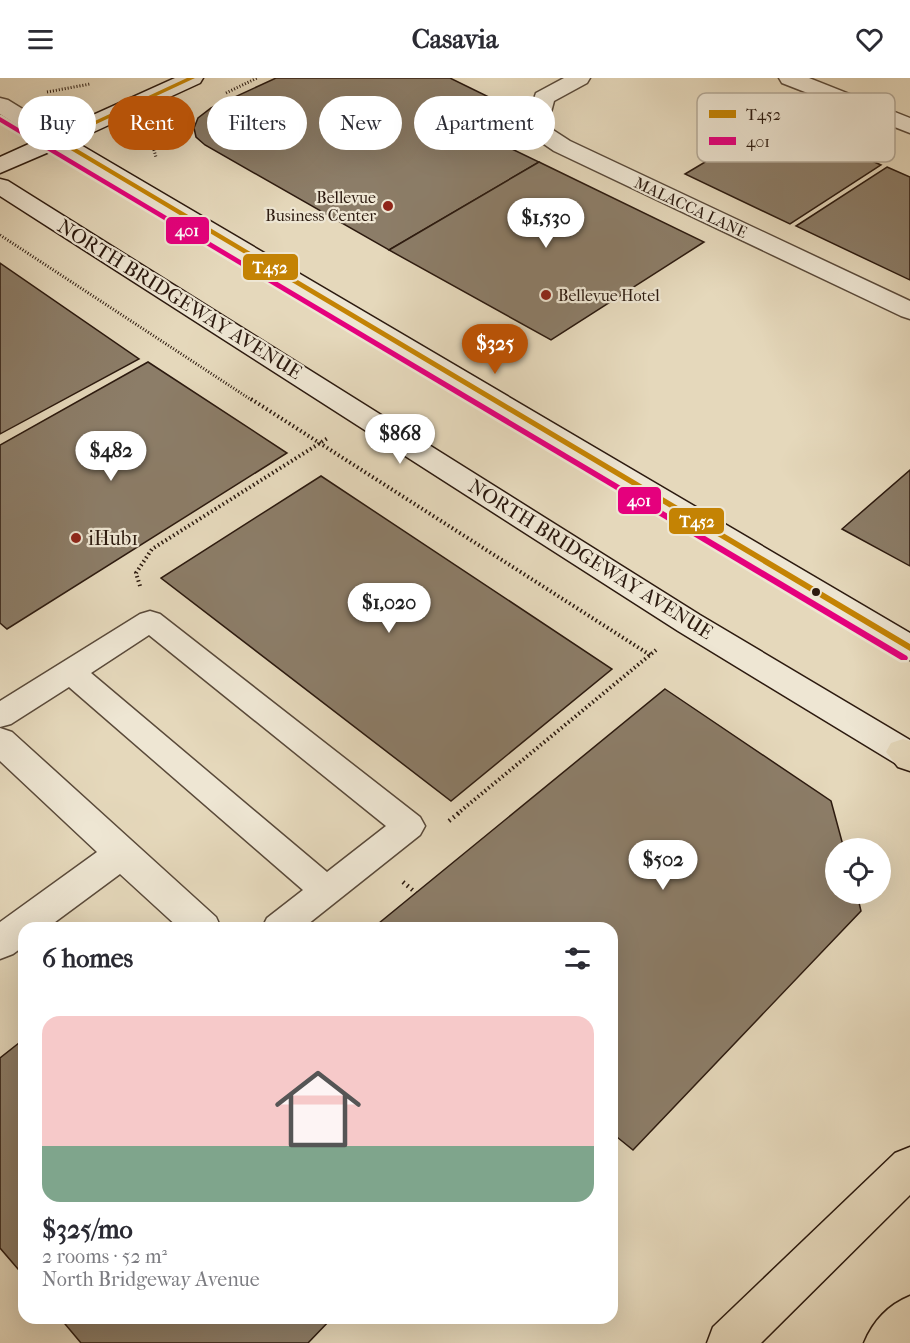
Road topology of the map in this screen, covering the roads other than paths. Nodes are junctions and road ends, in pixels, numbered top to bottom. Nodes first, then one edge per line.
1 (192, 78) edge
2 (579, 78) edge
3 (790, 78) edge
4 (828, 93) edge
5 (0, 105) edge
6 (18, 116) edge
7 (895, 120) edge
8 (96, 122) edge
9 (910, 126) edge
10 (35, 150) edge
11 (74, 150) edge
12 (0, 166) edge
13 (0, 186) edge
14 (910, 311) edge
15 (910, 648) edge
16 (71, 672) junction
17 (0, 716) edge
18 (0, 741) edge
19 (908, 755) edge
20 (120, 854) junction
21 (326, 891) junction
22 (28, 922) edge
23 (196, 922) edge
24 (287, 922) edge
25 (18, 930) edge
26 (0, 943) edge
27 (910, 1167) edge
28 (910, 1318) edge
29 (729, 1343) edge
30 (886, 1343) edge

1 - 8 main road
2 - 14 main road, MALACCA LANE
3 - 4 main road
5 - 6 main road
7 - 9 main road
10 - 12 main road
11 - 15 main road
13 - 19 main road, NORTH BRIDGEWAY AVENUE
16 - 17 lane
16 - 21 lane
16 - 21 lane
18 - 20 main road
20 - 22 main road
20 - 23 main road
21 - 24 lane
25 - 26 main road
27 - 29 highway
28 - 30 highway

